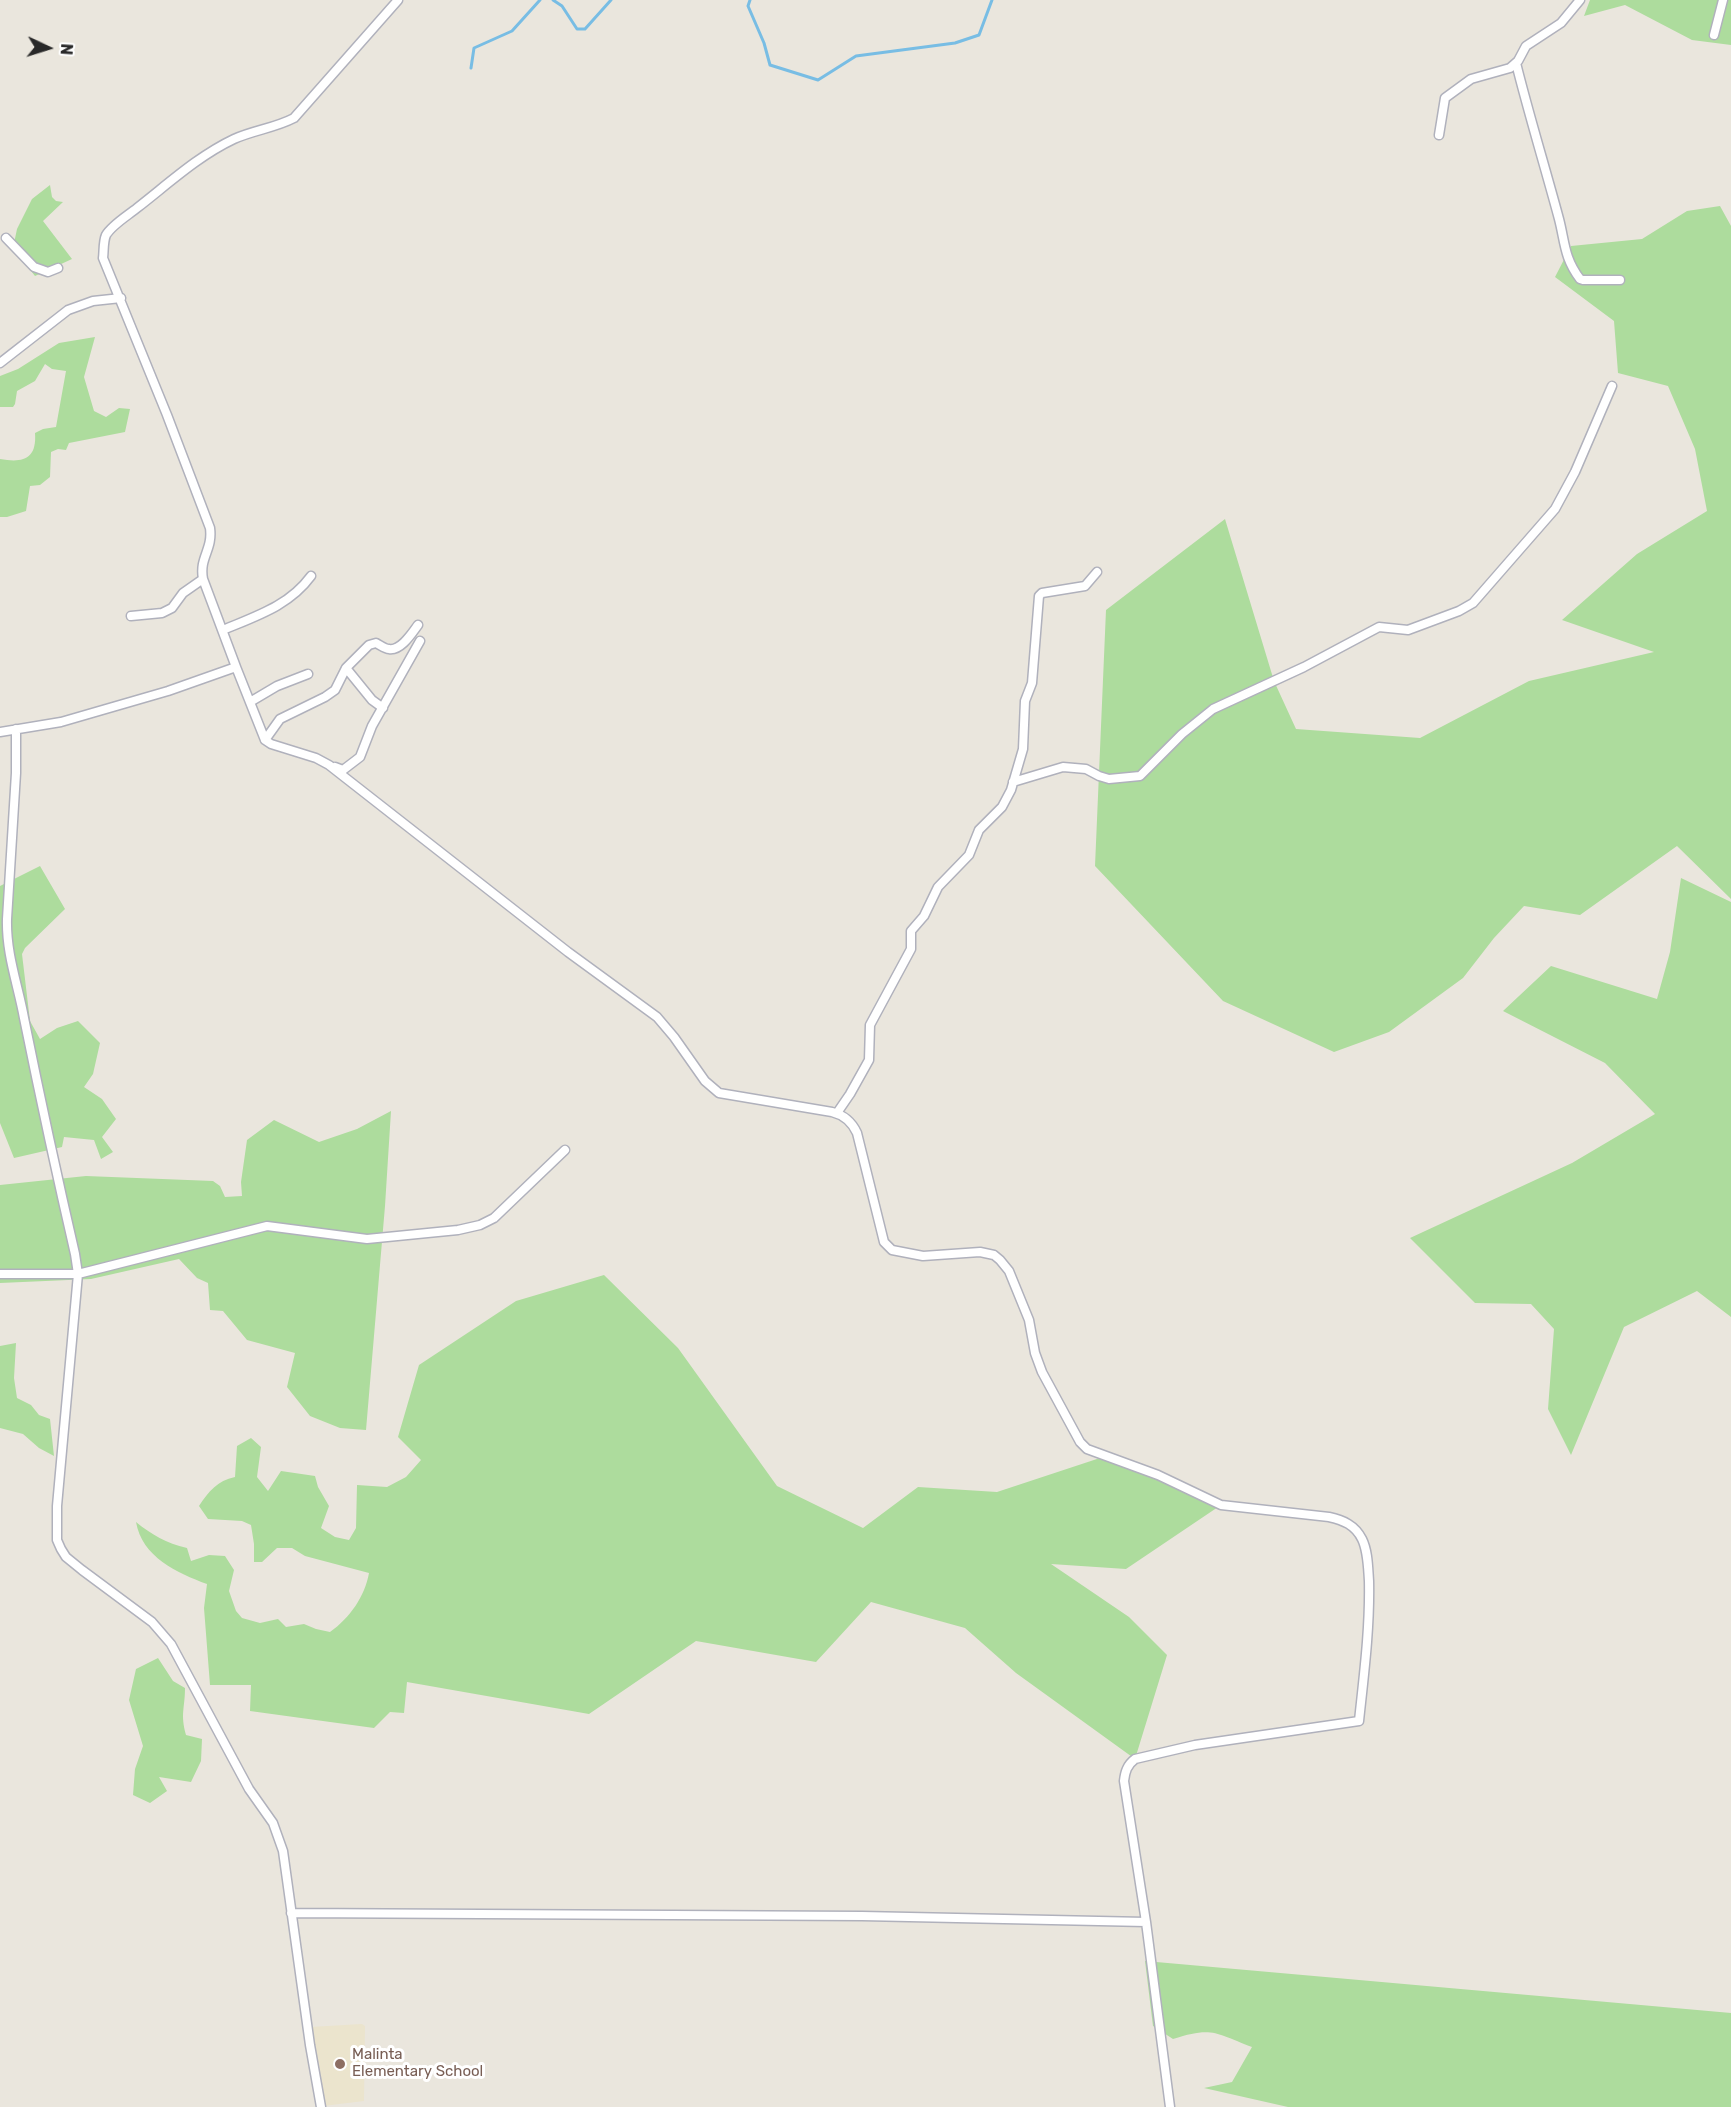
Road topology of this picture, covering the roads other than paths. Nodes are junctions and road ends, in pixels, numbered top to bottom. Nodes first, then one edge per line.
1 (398, 0) edge
2 (1580, 0) edge
3 (1723, 0) edge
4 (1714, 35) dead end
5 (1516, 63) junction
6 (1439, 135) dead end
7 (6, 238) dead end
8 (58, 268) dead end
9 (1620, 280) dead end
10 (121, 298) junction
11 (0, 363) edge
12 (1612, 386) dead end
13 (1097, 572) dead end
14 (311, 576) dead end
15 (203, 579) junction
16 (131, 616) dead end
17 (418, 625) dead end
18 (223, 630) junction
19 (420, 641) dead end
20 (236, 667) junction
21 (346, 668) junction
22 (308, 674) dead end
23 (250, 702) junction
24 (383, 708) junction
25 (16, 729) junction
26 (0, 732) edge
27 (266, 740) junction
28 (329, 765) junction
29 (1013, 782) junction
30 (837, 1113) junction
31 (565, 1150) dead end
32 (0, 1274) edge
33 (78, 1274) junction
34 (291, 1913) junction
35 (1146, 1922) junction
36 (321, 2107) edge
37 (1170, 2107) edge

1 - 10 street
2 - 5 street
3 - 4 street
5 - 6 street
5 - 9 street
7 - 8 street
10 - 11 street
10 - 15 street
12 - 29 street
13 - 29 street
14 - 18 street
15 - 16 street
15 - 18 street
17 - 21 street
18 - 20 street
19 - 24 street
20 - 23 street
20 - 25 street
21 - 24 street
21 - 27 street
22 - 23 street
23 - 27 street
24 - 28 street
25 - 26 street
25 - 33 street
27 - 28 street
28 - 30 street
29 - 30 street
30 - 35 street
31 - 33 street
32 - 33 street
33 - 34 street
34 - 35 street
34 - 36 street
35 - 37 street

